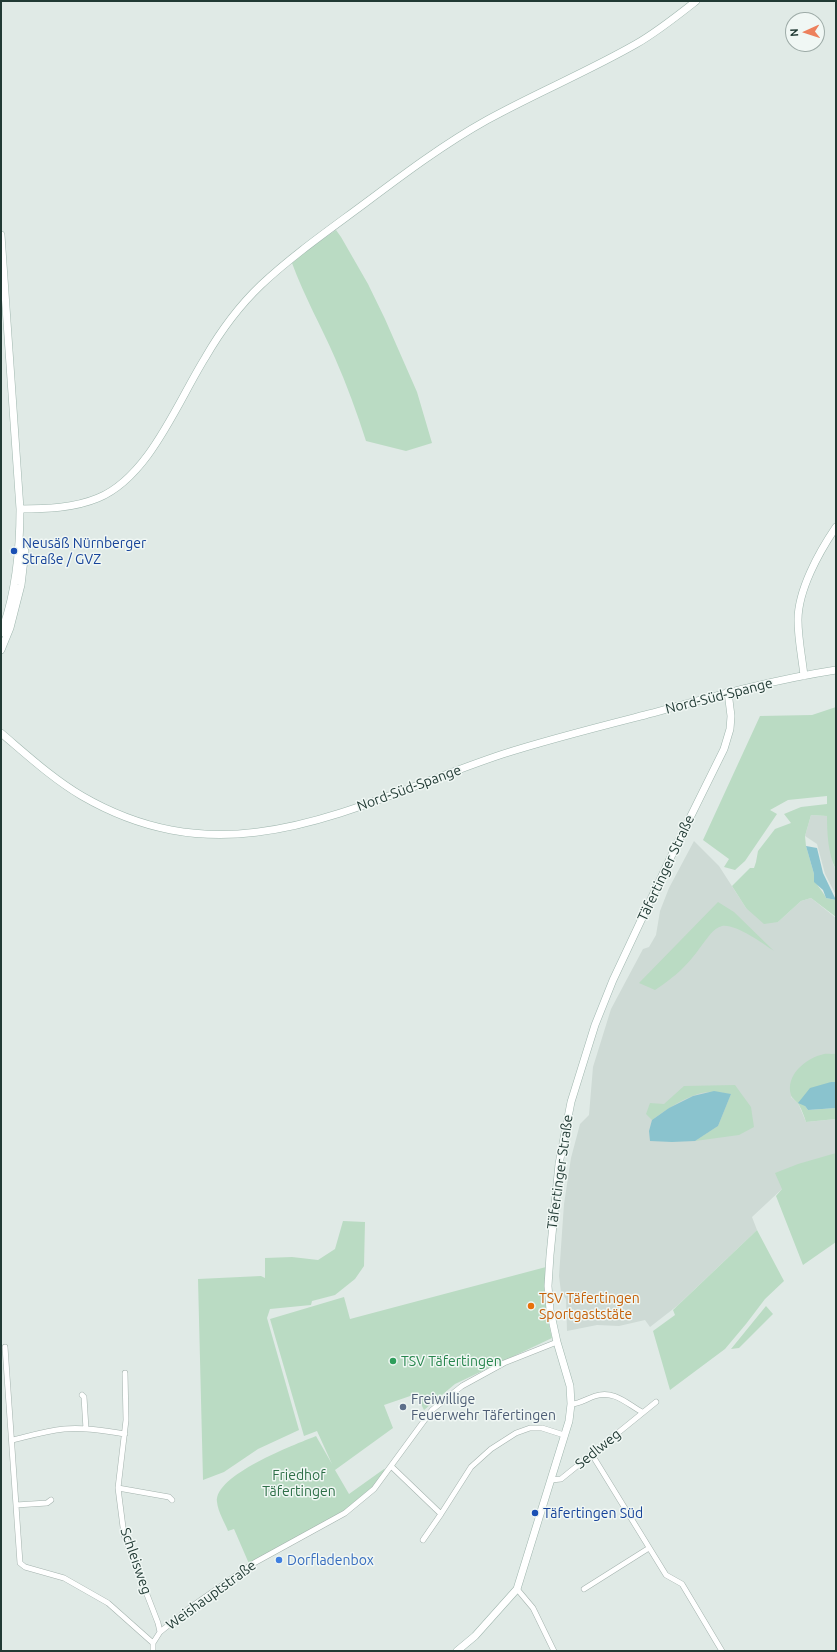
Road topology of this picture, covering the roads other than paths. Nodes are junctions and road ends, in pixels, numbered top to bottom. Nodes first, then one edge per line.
1 (694, 3) edge
2 (1, 235) edge
3 (20, 509) junction
4 (836, 527) edge
5 (5, 629) edge
6 (1, 650) edge
7 (836, 670) edge
8 (804, 676) junction
9 (728, 692) junction
10 (1, 733) edge
11 (557, 1342) junction
12 (5, 1347) dead end
13 (125, 1373) dead end
14 (82, 1395) dead end
15 (656, 1402) dead end
16 (571, 1404) junction
17 (642, 1412) junction
18 (86, 1429) junction
19 (125, 1434) junction
20 (564, 1435) junction
21 (12, 1440) junction
22 (591, 1453) junction
23 (392, 1467) junction
24 (551, 1480) junction
25 (118, 1488) junction
26 (50, 1500) dead end
27 (172, 1500) dead end
28 (16, 1505) junction
29 (441, 1514) junction
30 (423, 1540) dead end
31 (649, 1548) junction
32 (517, 1589) junction
33 (584, 1589) dead end
34 (160, 1632) junction
35 (153, 1643) junction
36 (154, 1651) edge
37 (457, 1651) edge
38 (554, 1651) edge
39 (722, 1651) edge

1 - 3 street
2 - 3 street
3 - 5 street
4 - 8 street
5 - 6 street
7 - 8 street, Nord-Süd-Spange
8 - 9 street, Nord-Süd-Spange
9 - 10 street, Nord-Süd-Spange
9 - 11 street, Täfertinger Straße
11 - 16 street, Täfertinger Straße
11 - 23 street, Weishauptstraße
12 - 21 street
13 - 19 street, Schleisweg
14 - 18 street
15 - 17 street, Sedlweg
16 - 17 street
16 - 20 street, Täfertinger Straße
17 - 22 street, Sedlweg
18 - 19 street
18 - 21 street
19 - 25 street, Schleisweg
20 - 24 street, Täfertinger Straße
20 - 29 street
21 - 28 street
22 - 24 street, Sedlweg
22 - 31 street
23 - 29 street
23 - 34 street, Weishauptstraße
24 - 32 street, Täfertinger Straße
25 - 27 street
25 - 34 street, Schleisweg
26 - 28 street
28 - 35 street
29 - 30 street
31 - 33 street
31 - 39 street
32 - 37 street, Täfertinger Straße
32 - 38 street
34 - 35 street, Weishauptstraße
35 - 36 street

